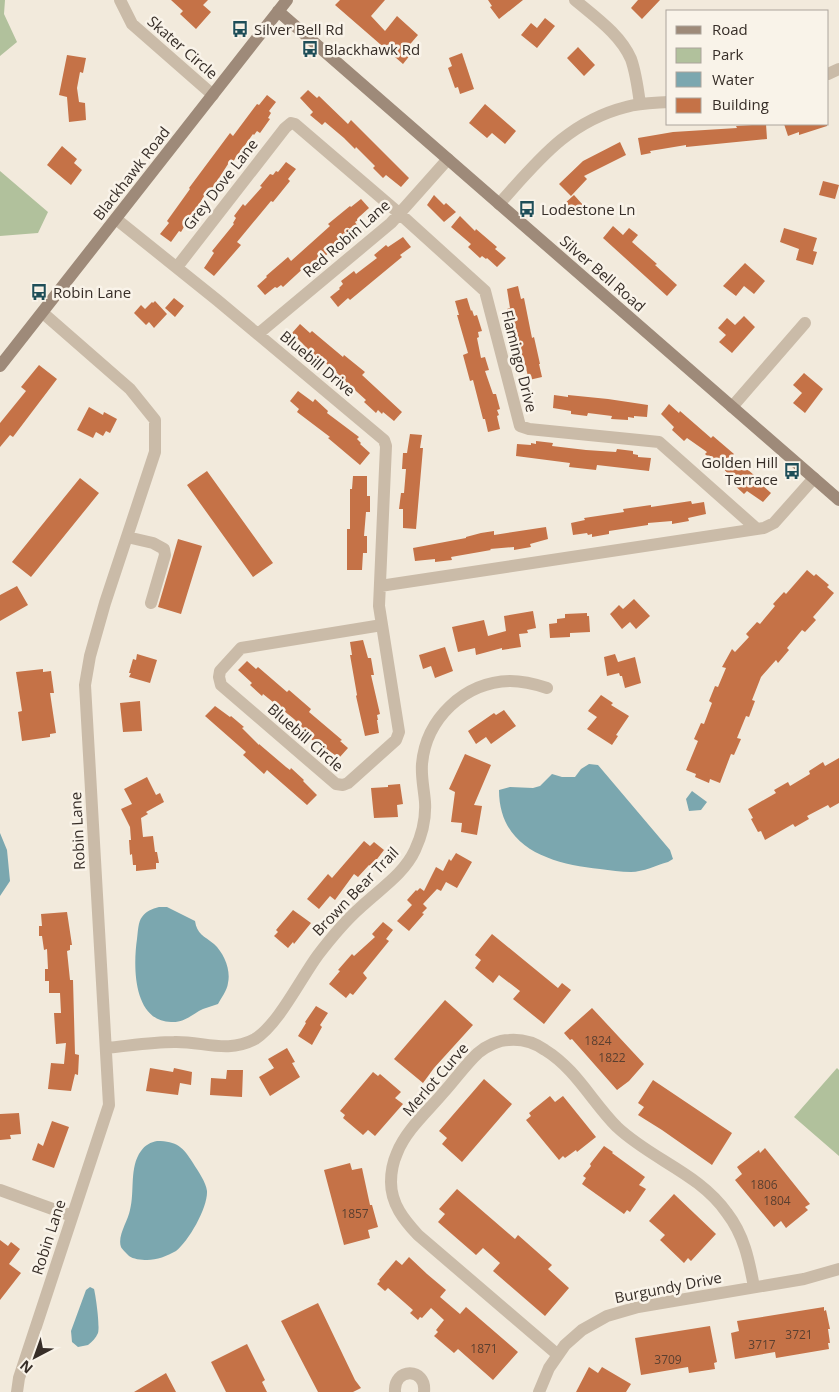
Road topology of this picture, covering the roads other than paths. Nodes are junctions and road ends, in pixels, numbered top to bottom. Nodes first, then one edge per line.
1 (120, 0) edge
2 (287, 0) edge
3 (575, 0) edge
4 (278, 11) junction
5 (213, 95) junction
6 (666, 102) edge
7 (640, 104) junction
8 (291, 123) joint
9 (448, 159) junction
10 (499, 204) junction
11 (400, 214) junction
12 (116, 219) junction
13 (177, 267) junction
14 (43, 313) junction
15 (805, 323) dead end
16 (258, 334) junction
17 (0, 366) edge
18 (732, 407) junction
19 (814, 478) junction
20 (839, 500) edge
21 (757, 529) junction
22 (127, 537) junction
23 (380, 586) junction
24 (152, 603) dead end
25 (382, 625) junction
26 (547, 688) dead end
27 (106, 1048) junction
28 (0, 1190) edge
29 (72, 1216) junction
30 (839, 1269) edge
31 (754, 1287) junction
32 (558, 1355) junction
33 (17, 1392) edge
34 (396, 1392) edge
35 (424, 1392) edge
36 (539, 1392) edge

1 - 5 street, Skater Circle
2 - 4 street, Blackhawk Road
3 - 7 street
4 - 5 street, Blackhawk Road
4 - 9 street, Silver Bell Road
5 - 12 street, Blackhawk Road
6 - 7 street
7 - 10 street
8 - 11 street, Flamingo Drive
8 - 13 street, Grey Dove Lane
9 - 10 street, Silver Bell Road
9 - 11 street, Red Robin Lane
10 - 18 street, Silver Bell Road
11 - 16 street, Red Robin Lane
11 - 21 street, Flamingo Drive
12 - 13 street, Bluebill Drive
12 - 14 street, Blackhawk Road
13 - 16 street, Bluebill Drive
14 - 17 street, Blackhawk Road
14 - 22 street, Robin Lane
15 - 18 street
16 - 23 street, Bluebill Drive
18 - 19 street, Silver Bell Road
19 - 20 street, Silver Bell Road
19 - 21 street
21 - 23 street
22 - 24 street
22 - 27 street, Robin Lane
23 - 25 street, Bluebill Circle
25 - 25 street, Bluebill Circle
26 - 27 street, Brown Bear Trail
27 - 29 street, Robin Lane
28 - 29 street
29 - 33 street, Robin Lane
30 - 31 street, Burgundy Drive
31 - 32 street, Burgundy Drive
31 - 32 street, Merlot Curve
32 - 36 street, Burgundy Drive
34 - 35 street

